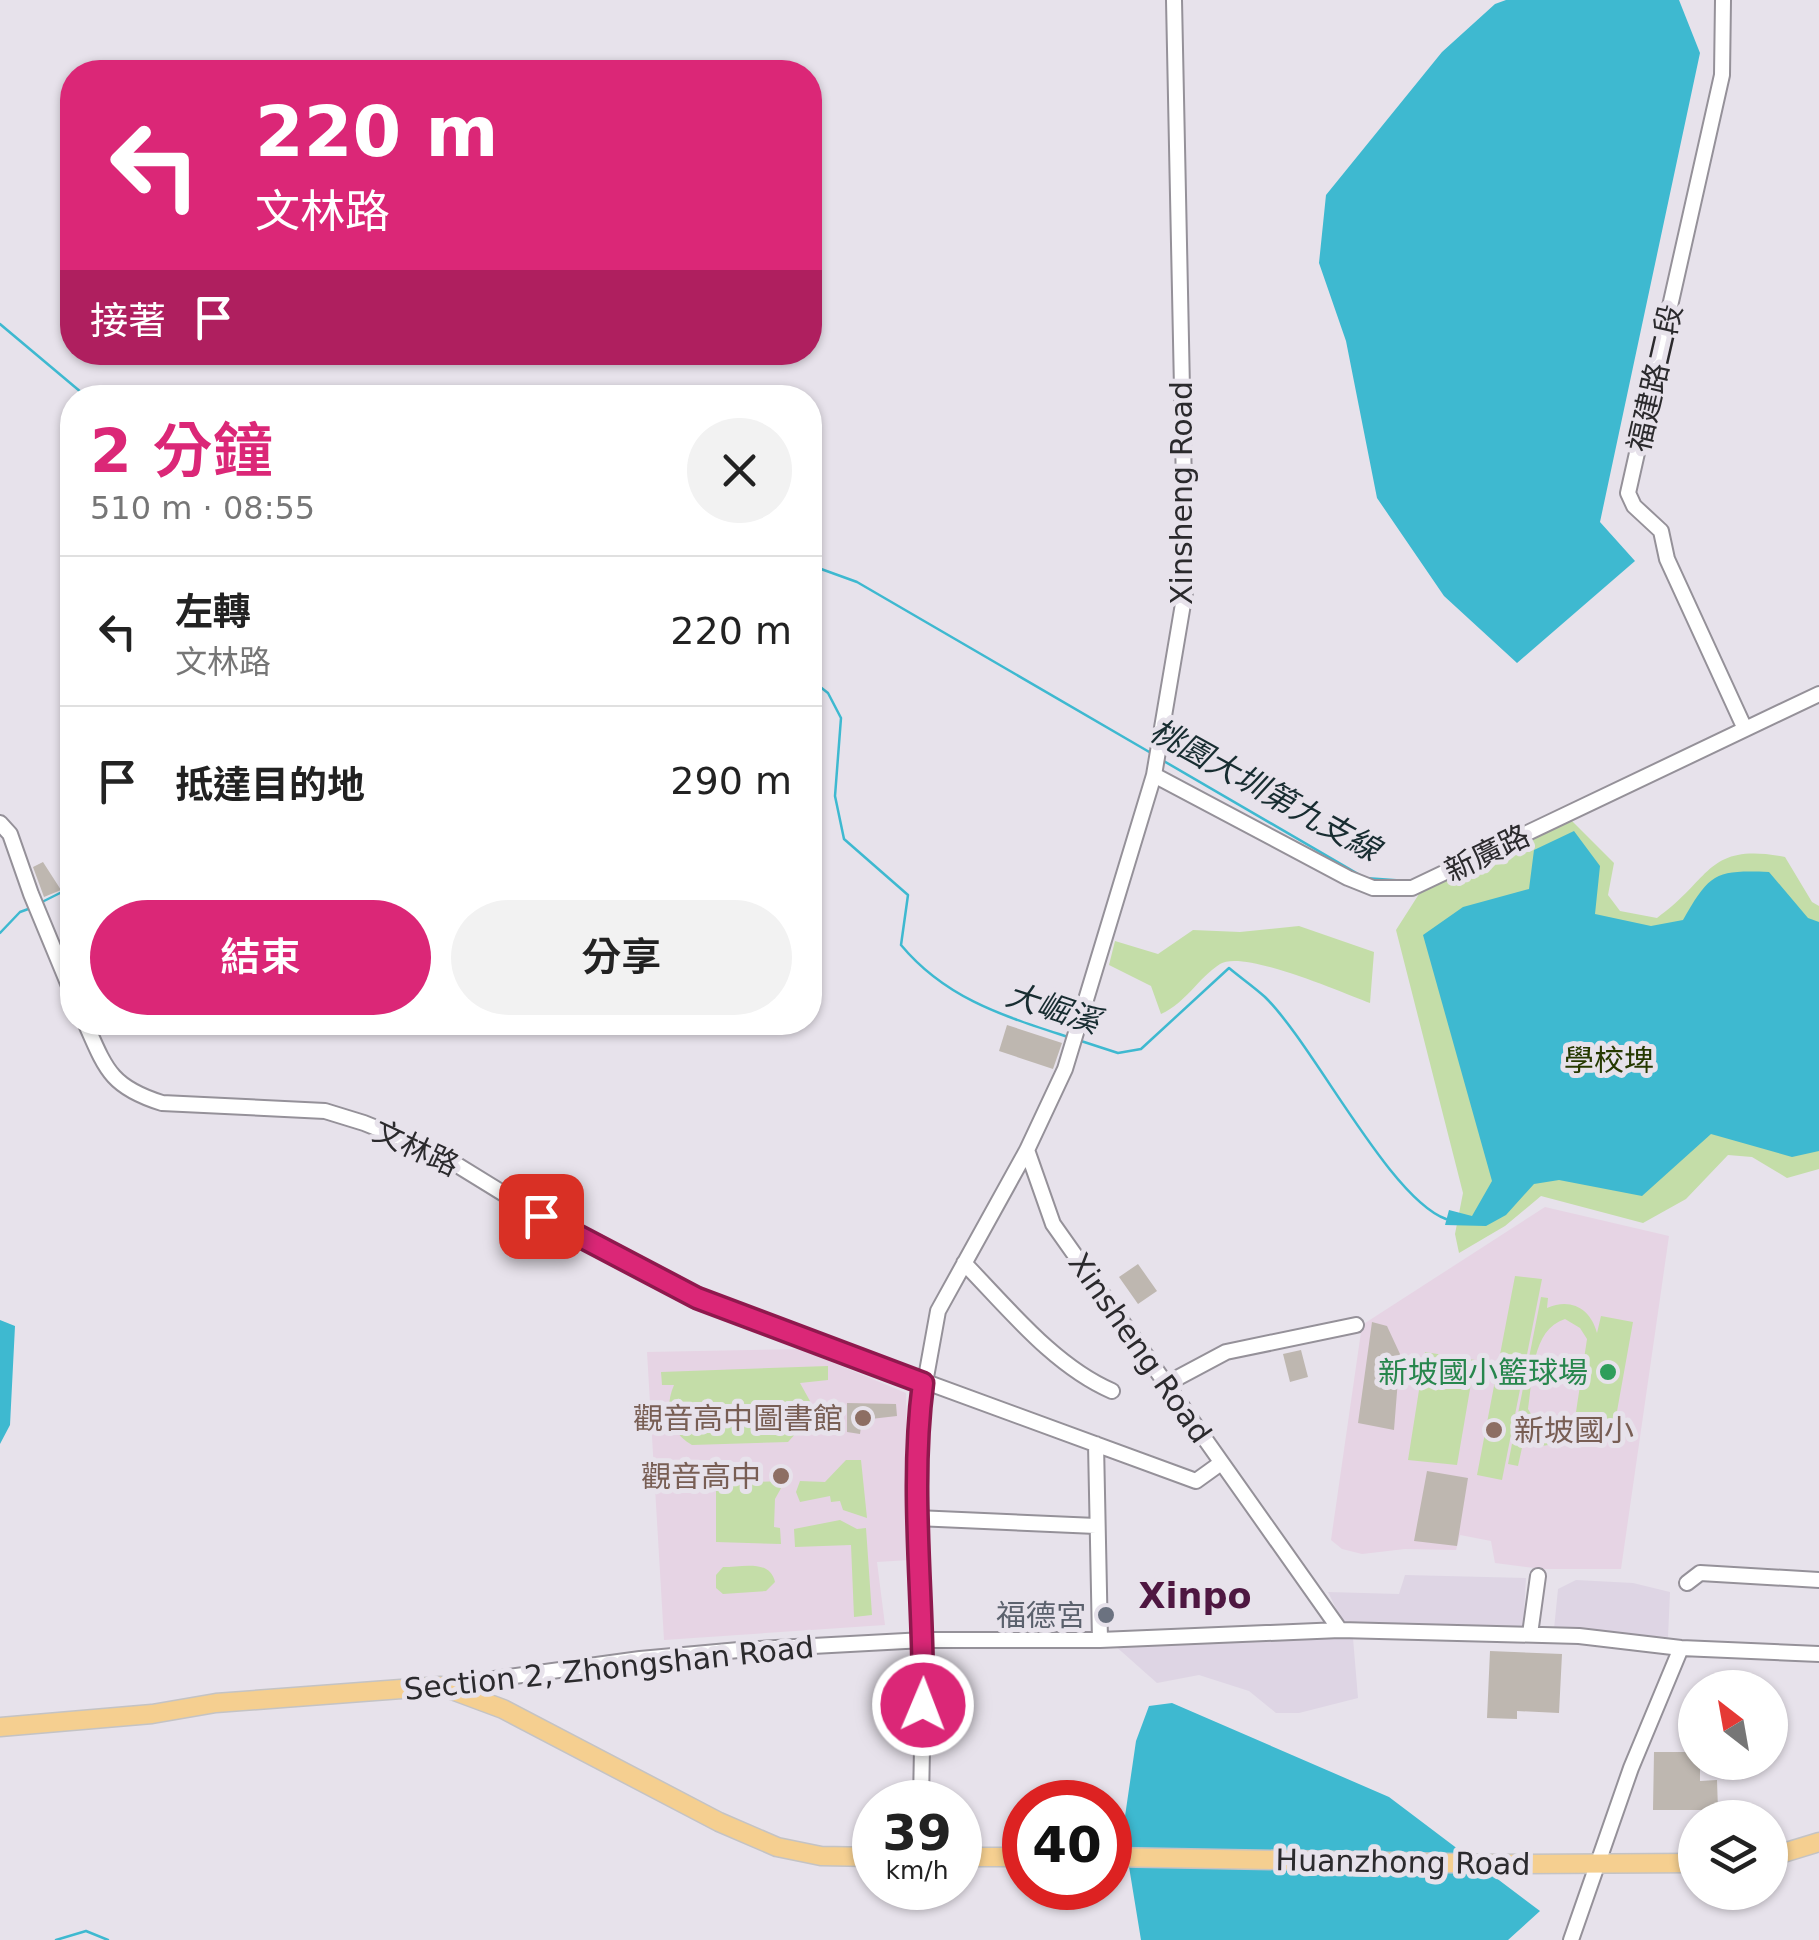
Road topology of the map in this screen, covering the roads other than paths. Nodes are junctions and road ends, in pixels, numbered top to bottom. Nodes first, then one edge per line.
1 (1174, 0) edge
2 (1724, 0) edge
3 (1819, 694) edge
4 (1746, 729) junction
5 (1154, 774) junction
6 (0, 824) edge
7 (60, 963) edge
8 (91, 1035) edge
9 (1027, 1150) junction
10 (964, 1263) junction
11 (1356, 1325) dead end
12 (923, 1383) junction
13 (1166, 1384) junction
14 (1112, 1391) dead end
15 (1096, 1444) junction
16 (1221, 1463) junction
17 (916, 1518) junction
18 (1096, 1526) junction
19 (1538, 1576) dead end
20 (1819, 1580) edge
21 (1688, 1583) dead end
22 (1340, 1630) junction
23 (1530, 1634) junction
24 (924, 1640) junction
25 (1100, 1640) junction
26 (1681, 1648) junction
27 (1819, 1654) edge
28 (441, 1686) junction
29 (0, 1727) edge
30 (921, 1780) edge
31 (1819, 1842) edge
32 (1788, 1851) edge
33 (852, 1856) edge
34 (1132, 1857) edge
35 (1678, 1863) edge
36 (1599, 1865) junction
37 (1571, 1940) edge

1 - 5 street, Xinsheng Road
2 - 4 street, 福建路二段
3 - 4 street, 新廣路
4 - 5 street, 新廣路
5 - 9 street, Xinsheng Road
6 - 7 street
8 - 12 street, 文林路
9 - 10 street
9 - 13 street, Xinsheng Road
10 - 12 street
10 - 14 street
11 - 13 street
12 - 15 street, 文林路
12 - 17 street
13 - 16 street, Xinsheng Road
15 - 16 street, 文林路
15 - 18 street
16 - 22 street, Xinsheng Road
17 - 18 street
17 - 24 street
18 - 25 street
19 - 23 street
20 - 21 street
22 - 23 street, Section 2, Zhongshan Road
22 - 25 street, Section 2, Zhongshan Road
23 - 26 street, Section 2, Zhongshan Road
24 - 25 street, Section 2, Zhongshan Road
24 - 28 street, Section 2, Zhongshan Road
24 - 30 street
26 - 27 street, Section 2, Zhongshan Road
26 - 36 street
28 - 29 main road, Section 2, Zhongshan Road
28 - 33 main road
31 - 32 main road
34 - 36 main road, Huanzhong Road
35 - 36 main road, Huanzhong Road
36 - 37 street

